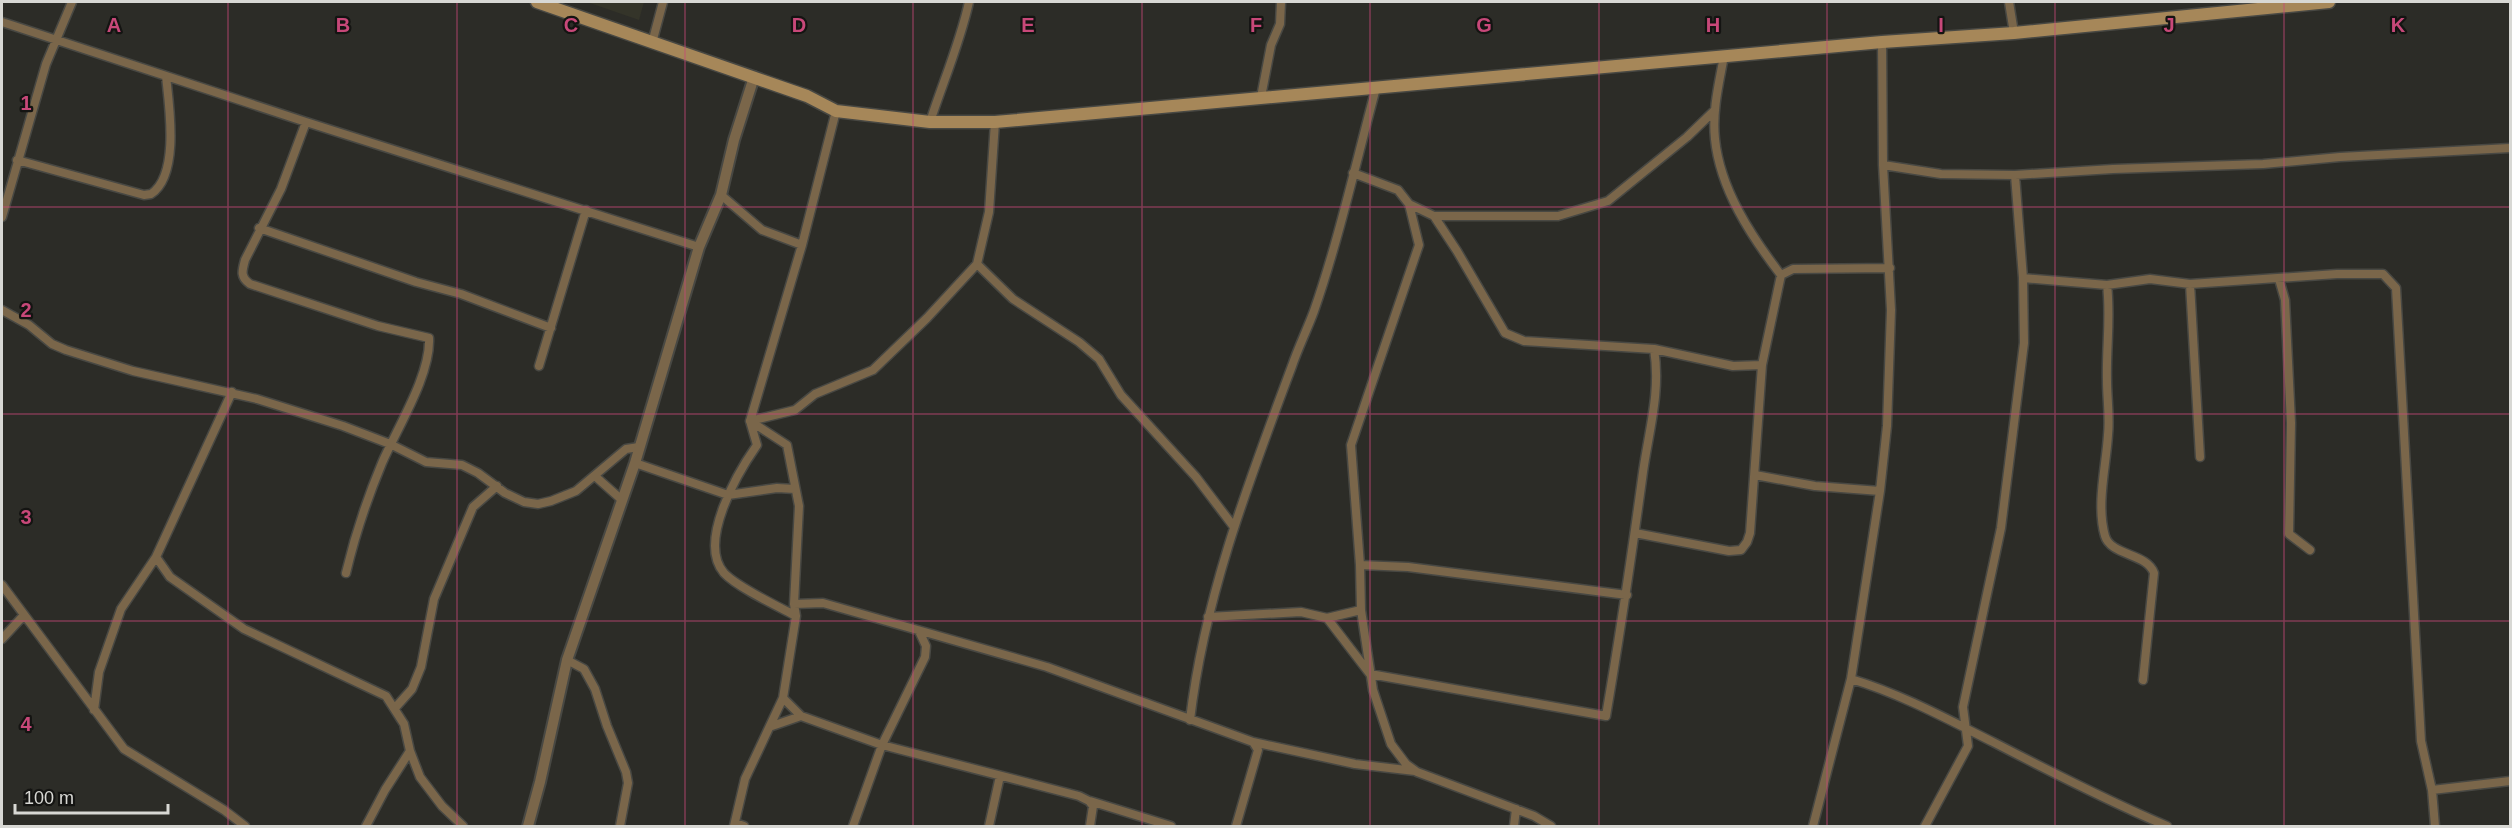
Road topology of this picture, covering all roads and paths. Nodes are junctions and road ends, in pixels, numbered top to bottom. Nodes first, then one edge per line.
1 (72, 2) edge
2 (537, 2) edge
3 (663, 2) edge
4 (969, 2) edge
5 (1281, 2) edge
6 (2009, 2) edge
7 (2329, 2) edge
8 (2, 21) edge
9 (2014, 33) junction
10 (56, 39) junction
11 (652, 42) junction
12 (1882, 42) junction
13 (1724, 56) junction
14 (166, 76) junction
15 (754, 77) junction
16 (1376, 88) junction
17 (1261, 97) junction
18 (1715, 110) junction
19 (836, 111) junction
20 (306, 122) junction
21 (930, 122) junction
22 (995, 122) junction
23 (2511, 148) edge
24 (17, 160) junction
25 (1883, 165) junction
26 (1353, 173) junction
27 (2015, 175) junction
28 (721, 195) junction
29 (1409, 204) junction
30 (586, 210) junction
31 (1434, 216) junction
32 (2, 217) edge
33 (259, 228) junction
34 (802, 245) junction
35 (699, 247) junction
36 (977, 264) junction
37 (1890, 268) junction
38 (1781, 275) junction
39 (2023, 278) junction
40 (2279, 279) junction
41 (2190, 284) junction
42 (2107, 285) junction
43 (2, 310) edge
44 (552, 328) junction
45 (1654, 350) junction
46 (1762, 365) junction
47 (539, 366) dead end
48 (232, 392) junction
49 (750, 422) junction
50 (390, 444) junction
51 (639, 447) junction
52 (2200, 457) dead end
53 (635, 463) junction
54 (1755, 475) junction
55 (596, 477) junction
56 (496, 486) junction
57 (795, 489) junction
58 (1880, 491) junction
59 (728, 495) junction
60 (622, 500) junction
61 (1234, 528) junction
62 (1635, 533) junction
63 (2310, 550) dead end
64 (156, 557) junction
65 (1360, 565) junction
66 (346, 573) dead end
67 (2, 585) edge
68 (1627, 595) junction
69 (794, 604) junction
70 (1361, 610) junction
71 (24, 615) junction
72 (795, 615) junction
73 (1208, 617) junction
74 (1327, 618) junction
75 (919, 631) junction
76 (2, 639) edge
77 (567, 660) junction
78 (1370, 674) junction
79 (1851, 679) junction
80 (2143, 680) dead end
81 (783, 698) junction
82 (395, 708) junction
83 (94, 710) junction
84 (801, 716) junction
85 (1190, 720) junction
86 (772, 726) junction
87 (1965, 728) junction
88 (1253, 742) junction
89 (882, 745) junction
90 (410, 751) junction
91 (1417, 772) junction
92 (1000, 776) junction
93 (2511, 781) edge
94 (2432, 790) junction
95 (1089, 801) junction
96 (1516, 809) junction
97 (737, 825) edge
98 (245, 826) edge
99 (366, 826) edge
100 (463, 826) edge
101 (528, 826) edge
102 (620, 826) edge
103 (853, 826) edge
104 (989, 826) edge
105 (1090, 826) edge
106 (1171, 826) edge
107 (1236, 826) edge
108 (1514, 826) edge
109 (1551, 826) edge
110 (1813, 826) edge
111 (1925, 826) edge
112 (2167, 826) edge
113 (2435, 826) edge

1 - 10 street
2 - 11 main road
3 - 11 street
4 - 21 street
5 - 17 street
6 - 9 street
7 - 9 main road
8 - 10 street
9 - 12 main road
10 - 14 street
10 - 24 street
11 - 15 main road
12 - 13 main road
12 - 25 street
13 - 16 main road
13 - 18 street
14 - 20 street
14 - 24 street
15 - 19 main road
15 - 28 street
16 - 17 main road
16 - 26 street
17 - 22 main road
18 - 31 street
18 - 38 street
19 - 21 main road
19 - 34 street
20 - 30 street
20 - 33 street
21 - 22 main road
22 - 36 street
23 - 27 street
24 - 32 street
25 - 27 street
25 - 37 street
26 - 29 street
26 - 61 street
27 - 39 street
28 - 34 street
28 - 35 street
29 - 31 street
29 - 65 street
30 - 35 street
30 - 44 street
31 - 45 street
33 - 44 street
33 - 50 street
34 - 49 street
35 - 51 street
36 - 49 street
36 - 61 street
37 - 38 street
37 - 58 street
38 - 46 street
39 - 42 street
39 - 87 street
40 - 41 street
40 - 63 street
40 - 94 street
41 - 42 street
41 - 52 street
42 - 80 street
43 - 48 street
44 - 47 street
45 - 46 street
45 - 62 street
46 - 54 street
48 - 50 street
48 - 64 street
49 - 57 street
49 - 59 street
50 - 56 street
50 - 66 street
51 - 53 street
51 - 55 street
53 - 59 street
53 - 60 street
54 - 58 street
54 - 62 street
55 - 56 street
55 - 60 street
56 - 82 street
57 - 59 street
57 - 69 street
58 - 79 street
59 - 72 street
60 - 77 street
61 - 73 street
62 - 68 street
64 - 82 street
64 - 83 street
65 - 68 street
65 - 70 street
67 - 71 street
68 - 78 street
69 - 72 street
69 - 75 street
70 - 74 street
70 - 78 street
71 - 76 street
71 - 83 street
72 - 81 street
73 - 74 street
73 - 85 street
74 - 78 street
75 - 85 street
75 - 89 street
77 - 101 street
77 - 102 street
78 - 91 street
79 - 87 street
79 - 110 street
81 - 84 street
81 - 86 street
82 - 90 street
83 - 98 street
84 - 86 street
84 - 89 street
85 - 88 street
86 - 97 street
87 - 111 street
87 - 112 street
88 - 91 street
88 - 107 street
89 - 92 street
89 - 103 street
90 - 99 street
90 - 100 street
91 - 96 street
92 - 95 street
92 - 104 street
93 - 94 street
94 - 113 street
95 - 105 street
95 - 106 street
96 - 108 street
96 - 109 street

